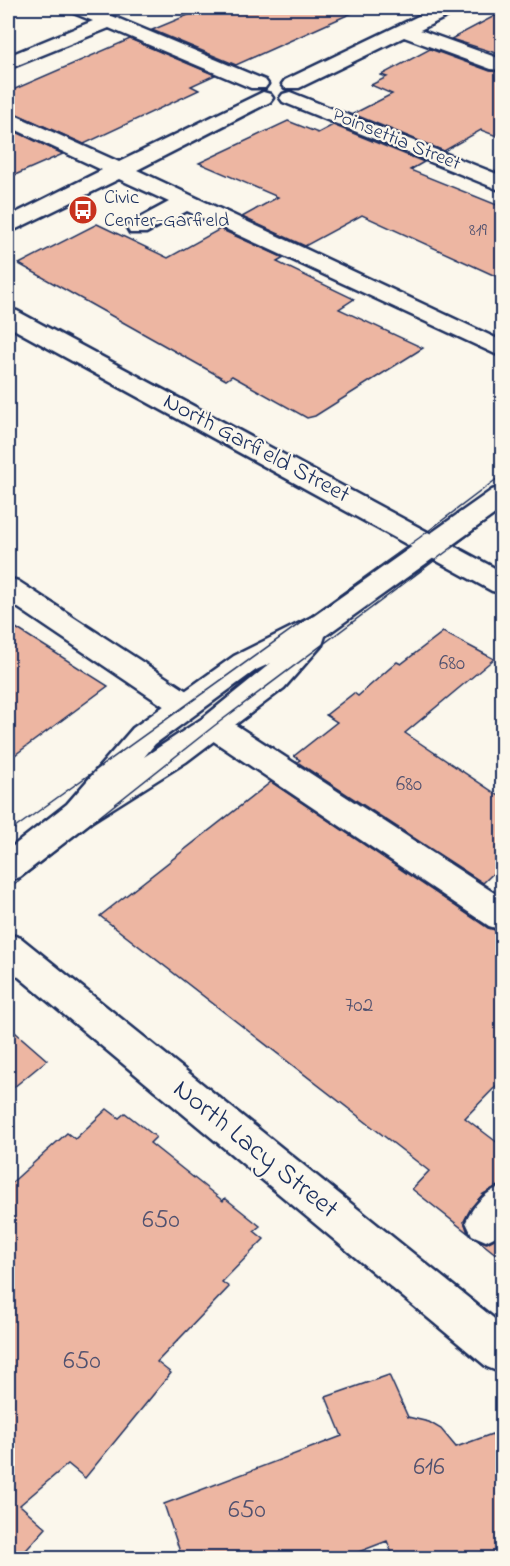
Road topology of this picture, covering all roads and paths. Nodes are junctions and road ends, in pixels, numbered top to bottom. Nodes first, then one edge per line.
1 (78, 8) edge
2 (449, 8) edge
3 (405, 20) junction
4 (110, 21) junction
5 (8, 63) edge
6 (502, 63) edge
7 (260, 91) junction
8 (291, 91) junction
9 (8, 118) edge
10 (502, 164) edge
11 (119, 170) junction
12 (493, 180) edge
13 (187, 202) junction
14 (8, 226) edge
15 (138, 228) dead end
16 (8, 316) edge
17 (502, 350) edge
18 (502, 496) edge
19 (434, 546) junction
20 (502, 584) edge
21 (8, 588) edge
22 (325, 623) junction
23 (185, 705) junction
24 (214, 726) junction
25 (79, 813) junction
26 (8, 868) edge
27 (502, 914) edge
28 (8, 948) edge
29 (502, 1352) edge

1 - 4 street
2 - 3 street
3 - 6 street
3 - 8 street
4 - 5 street
4 - 7 street
7 - 8 street
7 - 11 street
8 - 12 street, Poinsettia Street
9 - 11 street
10 - 12 street
11 - 13 street
11 - 14 street
13 - 15 street
13 - 17 street
16 - 19 street, North Garfield Street
18 - 19 street
19 - 20 street, North Garfield Street
19 - 22 street
21 - 23 street
22 - 23 street
22 - 24 street
23 - 25 street
24 - 25 street
24 - 27 street
25 - 26 street
28 - 29 street, North Lacy Street

